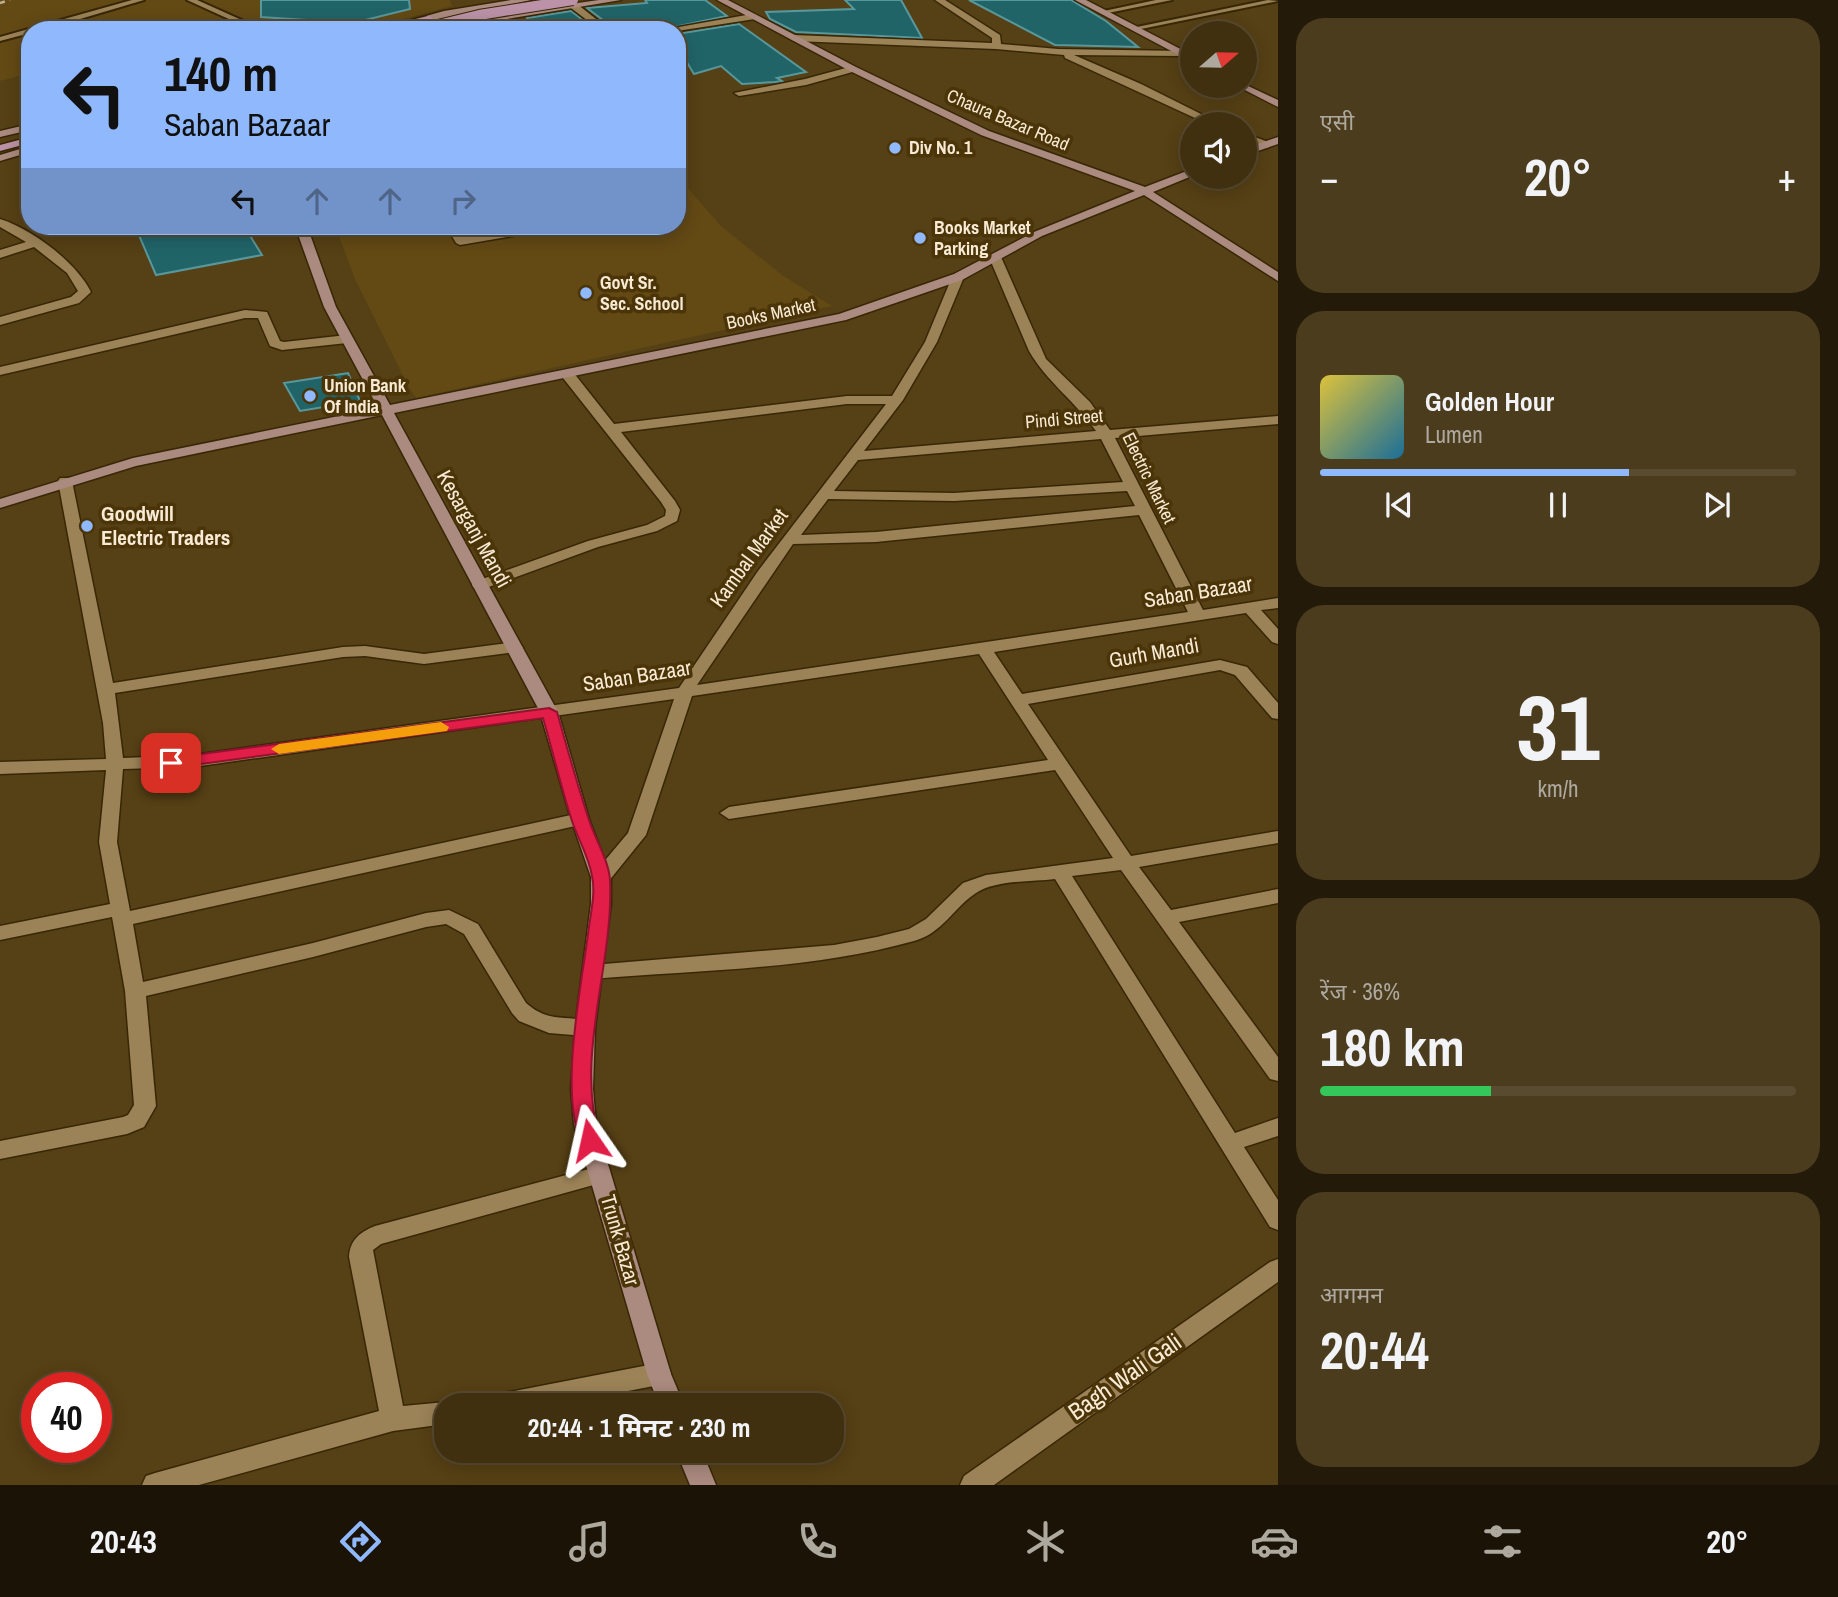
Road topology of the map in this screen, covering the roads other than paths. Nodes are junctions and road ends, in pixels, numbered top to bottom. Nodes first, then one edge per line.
1 (140, 0) edge
2 (191, 0) edge
3 (527, 0) edge
4 (543, 0) edge
5 (617, 0) edge
6 (721, 0) edge
7 (939, 0) edge
8 (1079, 0) edge
9 (1168, 0) edge
10 (1263, 0) edge
11 (1276, 2) edge
12 (574, 3) edge
13 (466, 5) edge
14 (1103, 12) junction
15 (752, 17) junction
16 (64, 21) edge
17 (239, 21) edge
18 (411, 21) edge
19 (428, 21) edge
20 (454, 21) edge
21 (476, 21) edge
22 (482, 21) edge
23 (595, 21) edge
24 (686, 27) edge
25 (1136, 28) junction
26 (21, 33) edge
27 (794, 38) junction
28 (0, 39) edge
29 (996, 46) junction
30 (1058, 52) junction
31 (1180, 53) joint
32 (853, 69) junction
33 (739, 93) dead end
34 (1257, 94) edge
35 (1278, 104) edge
36 (1191, 112) edge
37 (21, 130) edge
38 (21, 132) edge
39 (0, 134) edge
40 (0, 140) edge
41 (21, 142) edge
42 (0, 148) edge
43 (21, 152) edge
44 (0, 158) edge
45 (1180, 176) edge
46 (1143, 190) junction
47 (0, 222) edge
48 (21, 235) edge
49 (22, 235) edge
50 (304, 235) edge
51 (456, 235) edge
52 (501, 235) edge
53 (35, 243) junction
54 (0, 254) edge
55 (995, 257) junction
56 (958, 277) junction
57 (1278, 277) edge
58 (0, 321) edge
59 (347, 339) junction
60 (0, 371) edge
61 (568, 375) junction
62 (896, 400) junction
63 (386, 409) junction
64 (1278, 420) edge
65 (611, 429) junction
66 (1106, 435) junction
67 (853, 456) junction
68 (65, 481) junction
69 (1132, 486) junction
70 (823, 495) junction
71 (0, 504) edge
72 (1143, 510) junction
73 (790, 540) junction
74 (480, 585) junction
75 (1278, 603) edge
76 (1249, 607) junction
77 (1198, 615) junction
78 (1278, 639) edge
79 (515, 647) junction
80 (982, 648) junction
81 (527, 667) joint
82 (106, 690) junction
83 (685, 691) junction
84 (1019, 701) junction
85 (549, 712) junction
86 (1278, 714) edge
87 (1058, 764) junction
88 (115, 765) junction
89 (0, 768) edge
90 (729, 813) dead end
91 (580, 819) junction
92 (1278, 837) edge
93 (1126, 863) junction
94 (1060, 872) junction
95 (601, 877) junction
96 (1278, 897) edge
97 (120, 915) junction
98 (1166, 918) junction
99 (0, 933) edge
100 (592, 972) junction
101 (135, 991) junction
102 (585, 1028) junction
103 (1278, 1073) edge
104 (1278, 1127) edge
105 (1230, 1143) junction
106 (0, 1150) edge
107 (600, 1175) junction
108 (1278, 1220) edge
109 (1278, 1269) edge
110 (659, 1374) junction
111 (561, 1393) edge
112 (666, 1393) edge
113 (434, 1414) edge
114 (393, 1419) junction
115 (694, 1463) edge
116 (155, 1485) edge
117 (703, 1485) edge
118 (973, 1485) edge

1 - 16 lane
2 - 17 lane
3 - 13 street
4 - 19 main road, bridge
5 - 12 street
6 - 15 street, Chaura Bazar Road
7 - 29 street
8 - 14 street
9 - 14 lane
10 - 11 lane
11 - 25 lane
12 - 20 main road, bridge
12 - 22 street
12 - 23 street
13 - 18 street
13 - 21 street
14 - 25 street
15 - 24 street
15 - 27 street, Chaura Bazar Road
25 - 31 street
26 - 28 lane
27 - 29 street
27 - 32 street, Chaura Bazar Road
29 - 30 street
30 - 31 street
30 - 36 street
32 - 33 street
32 - 46 street, Chaura Bazar Road
34 - 35 street
37 - 39 street
38 - 40 main road
41 - 42 main road
43 - 44 street
45 - 46 street, Books Market
46 - 55 street, Books Market
46 - 57 street, Chaura Bazar Road
47 - 48 street
49 - 53 street
50 - 59 street, Kesarganj Mandi
51 - 52 street
53 - 54 street
53 - 58 street
55 - 56 street, Books Market
55 - 66 street, Electric Market
56 - 61 street, Books Market
56 - 62 street, Kambal Market
59 - 60 street
59 - 63 street, Kesarganj Mandi
61 - 63 street, Books Market
61 - 65 street
62 - 65 street
62 - 67 street, Kambal Market
63 - 68 street, Books Market
63 - 74 street, Kesarganj Mandi
64 - 66 street, Pindi Street
65 - 74 street
66 - 67 street, Pindi Street
66 - 69 street, Electric Market
67 - 70 street, Kambal Market
68 - 71 street, Books Market
68 - 82 street
69 - 70 street
69 - 72 street, Electric Market
70 - 73 street, Kambal Market
72 - 73 street
72 - 77 street, Electric Market
73 - 83 street, Kambal Market
74 - 79 street, Kesarganj Mandi
75 - 76 street, Saban Bazaar
76 - 77 street, Saban Bazaar
76 - 78 street
77 - 80 street, Saban Bazaar
79 - 81 street, Kesarganj Mandi
79 - 82 street
80 - 83 street, Saban Bazaar
80 - 84 street
81 - 85 street, Trunk Bazar
82 - 88 street
83 - 85 street, Saban Bazaar
83 - 95 street, Kambal Market
84 - 86 street, Gurh Mandi
84 - 87 street
85 - 88 street, Saban Bazaar
85 - 91 street, Trunk Bazar
87 - 90 street
87 - 93 street
88 - 89 street, Saban Bazaar
88 - 97 street
91 - 95 street, Trunk Bazar
91 - 97 street
92 - 93 street
93 - 94 street
93 - 98 street
94 - 100 street
94 - 105 street
95 - 100 street, Trunk Bazar
96 - 98 street
97 - 99 street
97 - 101 street
98 - 103 street
100 - 102 street, Trunk Bazar
101 - 102 street
101 - 106 street
102 - 107 street, Trunk Bazar
104 - 105 street
105 - 108 street
107 - 110 street, Trunk Bazar
107 - 114 street
109 - 118 street, Bagh Wali Gali
110 - 111 street
110 - 112 street, Trunk Bazar
113 - 114 street
114 - 116 street
115 - 117 street

